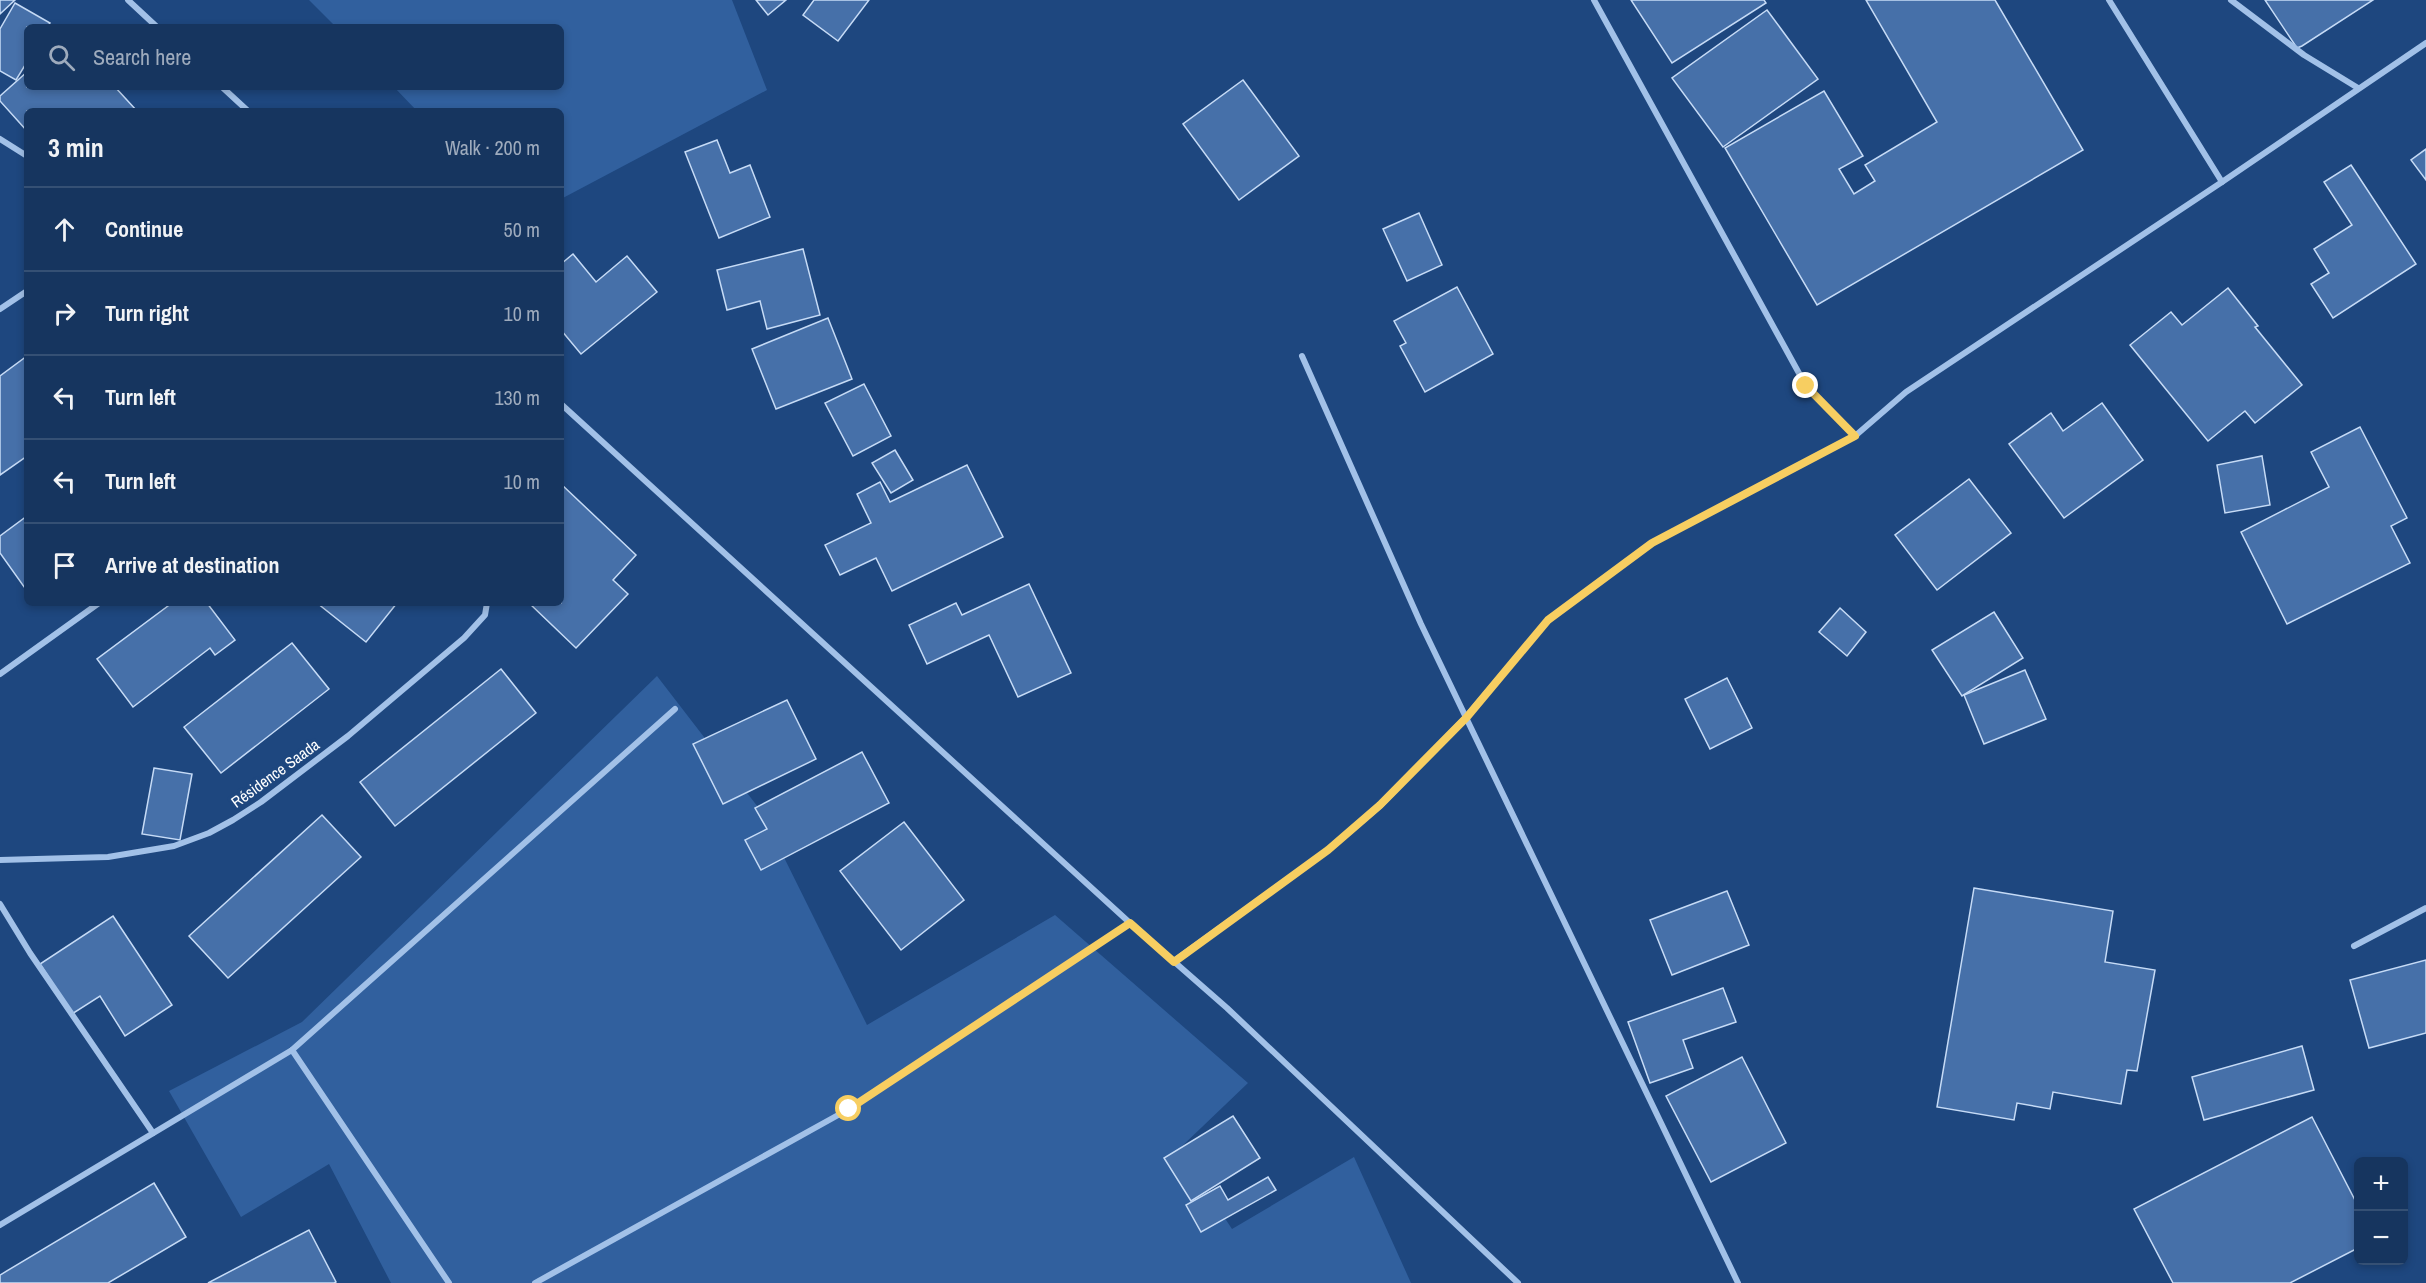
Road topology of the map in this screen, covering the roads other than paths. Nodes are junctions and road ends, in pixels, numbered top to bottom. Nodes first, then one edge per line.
1 (128, 0) edge
2 (1594, 0) edge
3 (2109, 0) edge
4 (2231, 0) edge
5 (154, 24) edge
6 (2426, 43) edge
7 (2358, 88) junction
8 (225, 90) edge
9 (245, 108) edge
10 (0, 139) edge
11 (24, 154) edge
12 (2222, 182) junction
13 (24, 293) edge
14 (0, 309) edge
15 (1302, 356) dead end
16 (564, 407) edge
17 (1855, 436) junction
18 (95, 606) edge
19 (486, 606) edge
20 (0, 674) edge
21 (675, 709) dead end
22 (1467, 717) junction
23 (0, 860) edge
24 (0, 904) edge
25 (2426, 908) edge
26 (1130, 923) junction
27 (2354, 946) dead end
28 (1174, 962) junction
29 (292, 1050) junction
30 (153, 1134) junction
31 (0, 1226) edge
32 (449, 1283) edge
33 (535, 1283) edge
34 (1518, 1283) edge
35 (1737, 1283) edge

1 - 5 street
2 - 17 street
3 - 12 street
4 - 7 street
6 - 7 street
7 - 12 street
8 - 9 street
10 - 11 street
12 - 17 street
13 - 14 street
15 - 22 street
16 - 26 street
17 - 22 street
18 - 20 street
19 - 23 street, Résidence Saada
21 - 29 street
22 - 28 street
22 - 35 street
24 - 30 street
25 - 27 street
26 - 28 street
26 - 33 street
28 - 34 street
29 - 30 street
29 - 32 street
30 - 31 street

